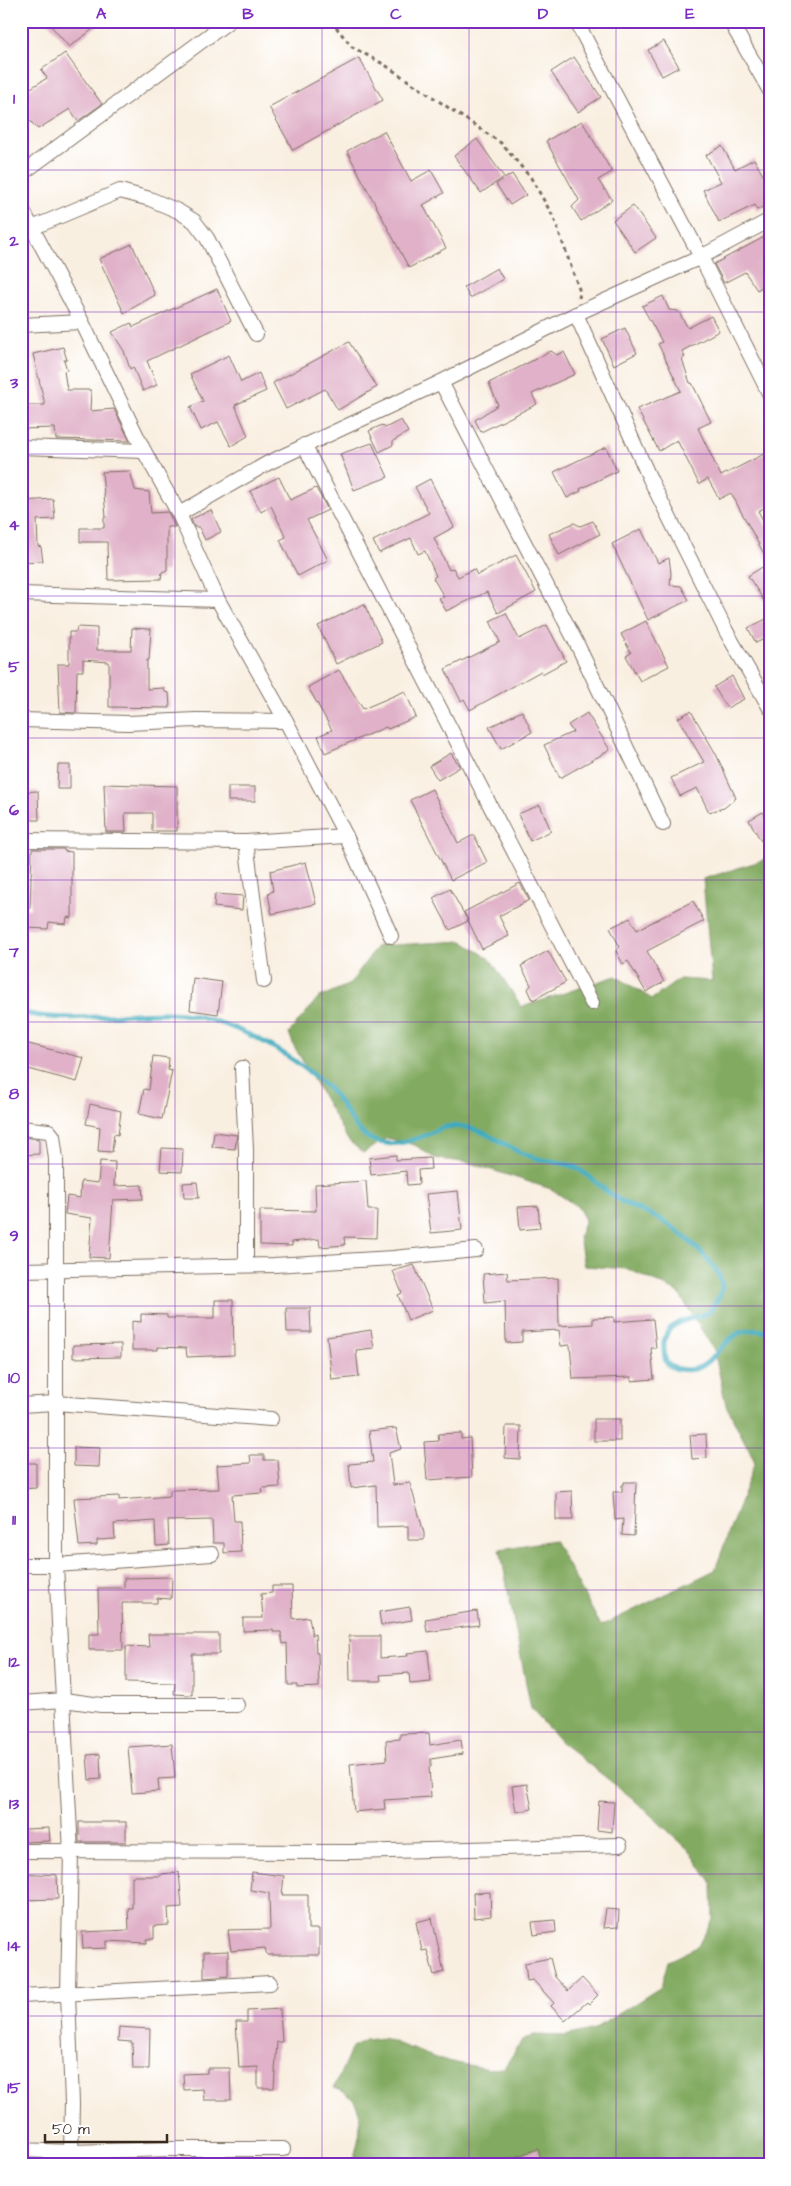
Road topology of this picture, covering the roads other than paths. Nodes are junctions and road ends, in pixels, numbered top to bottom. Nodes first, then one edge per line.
1 (229, 21) edge
2 (576, 21) edge
3 (730, 21) edge
4 (770, 91) edge
5 (21, 174) edge
6 (21, 206) edge
7 (770, 220) edge
8 (32, 228) junction
9 (701, 257) junction
10 (576, 314) junction
11 (82, 322) junction
12 (21, 324) edge
13 (256, 334) dead end
14 (441, 382) junction
15 (770, 395) edge
16 (304, 446) junction
17 (21, 447) edge
18 (144, 451) junction
19 (179, 514) junction
20 (21, 594) edge
21 (218, 600) junction
22 (770, 708) edge
23 (21, 720) edge
24 (286, 721) junction
25 (663, 824) dead end
26 (346, 836) junction
27 (21, 840) edge
28 (246, 842) junction
29 (392, 936) dead end
30 (264, 981) dead end
31 (592, 1003) dead end
32 (242, 1068) dead end
33 (21, 1128) edge
34 (476, 1250) dead end
35 (246, 1265) junction
36 (21, 1270) edge
37 (56, 1271) junction
38 (55, 1403) junction
39 (21, 1405) edge
40 (271, 1419) dead end
41 (212, 1554) dead end
42 (21, 1565) edge
43 (56, 1565) junction
44 (64, 1700) junction
45 (21, 1703) edge
46 (237, 1705) dead end
47 (620, 1845) dead end
48 (21, 1851) edge
49 (71, 1852) junction
50 (270, 1982) dead end
51 (68, 1993) junction
52 (21, 1996) edge
53 (283, 2149) dead end
54 (21, 2150) edge
55 (71, 2152) junction

1 - 5 street
2 - 9 street
3 - 4 street
6 - 8 street
7 - 9 street
8 - 11 street
8 - 13 street
9 - 10 street
9 - 15 street
10 - 14 street
10 - 22 street
11 - 12 street
11 - 18 street
14 - 16 street
14 - 25 street
16 - 19 street
16 - 31 street
17 - 18 street
18 - 19 street
19 - 21 street
20 - 21 street
21 - 24 street
23 - 24 street
24 - 26 street
26 - 28 street
26 - 29 street
27 - 28 street
28 - 30 street
32 - 35 street
33 - 37 street
34 - 35 street
35 - 37 street
36 - 37 street
37 - 38 street
38 - 39 street
38 - 40 street
38 - 43 street
41 - 43 street
42 - 43 street
43 - 44 street
44 - 45 street
44 - 46 street
44 - 49 street
47 - 49 street
48 - 49 street
49 - 51 street
50 - 51 street
51 - 52 street
51 - 55 street
53 - 55 street
54 - 55 street

